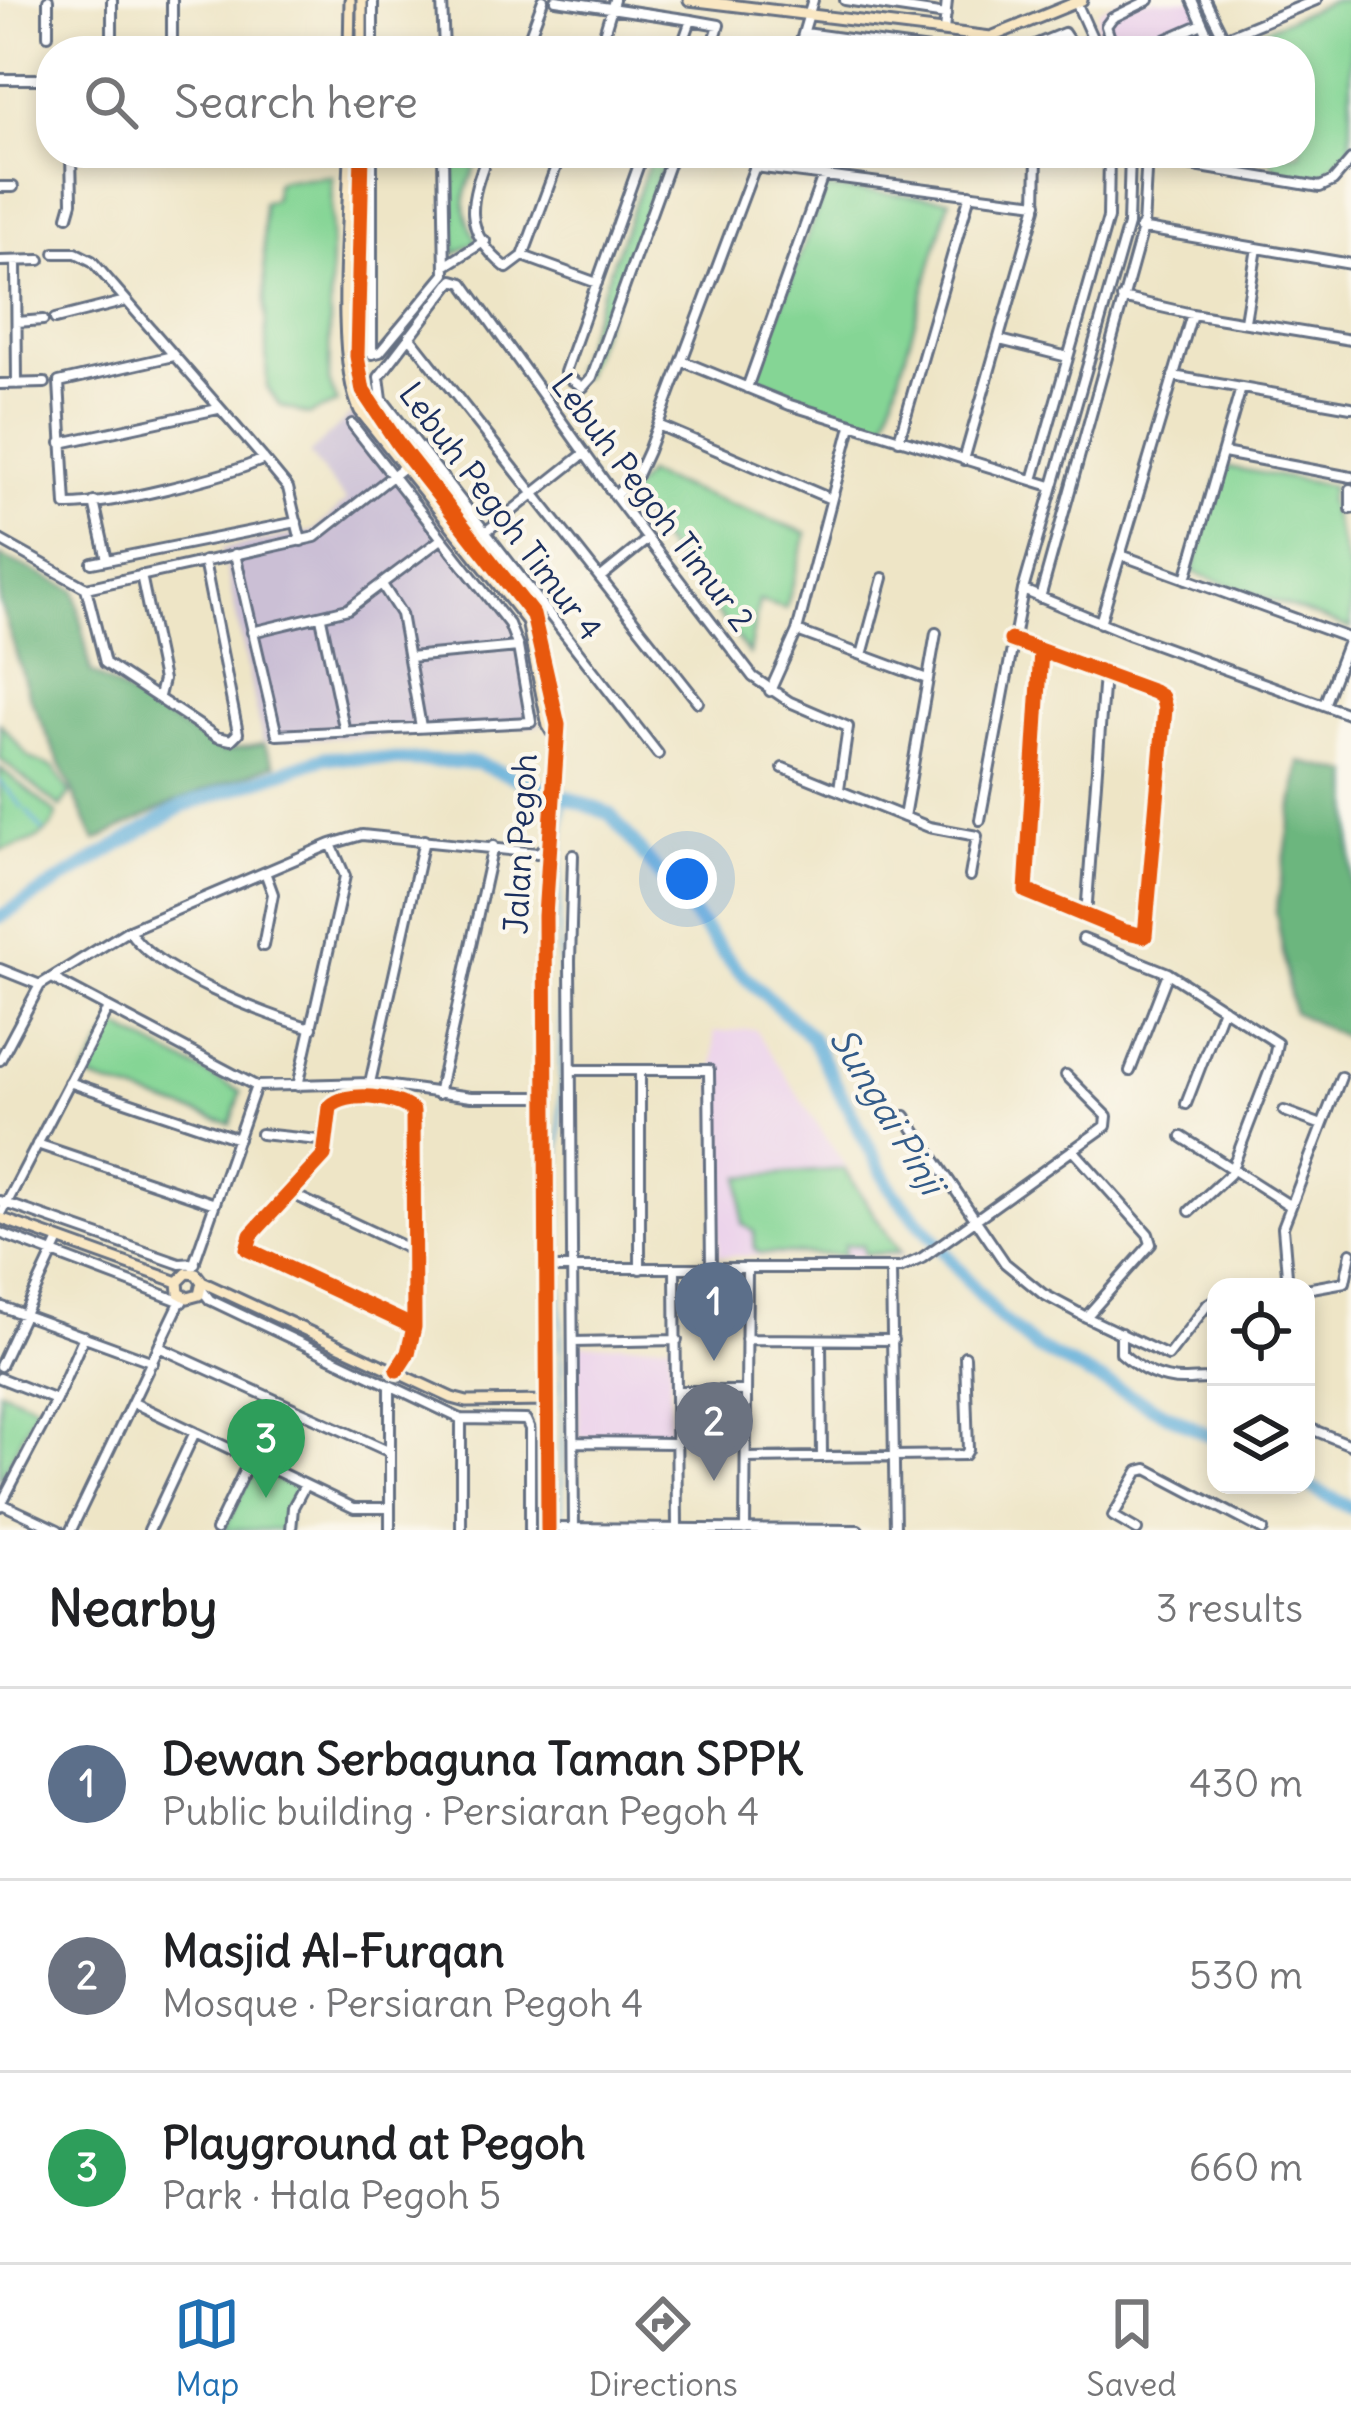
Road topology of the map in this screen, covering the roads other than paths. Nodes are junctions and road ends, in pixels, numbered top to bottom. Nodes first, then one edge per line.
1 (48, 0) edge
2 (112, 0) edge
3 (172, 0) edge
4 (350, 0) edge
5 (362, 0) edge
6 (373, 0) edge
7 (442, 0) edge
8 (543, 0) edge
9 (556, 0) edge
10 (689, 0) edge
11 (813, 0) edge
12 (844, 0) edge
13 (946, 0) edge
14 (1149, 0) edge
15 (1192, 0) edge
16 (1205, 0) edge
17 (1316, 0) edge
18 (1079, 1) edge
19 (710, 2) edge
20 (613, 5) edge
21 (946, 15) junction
22 (810, 16) junction
23 (691, 20) junction
24 (704, 22) junction
25 (1202, 24) junction
26 (805, 33) junction
27 (944, 33) junction
28 (48, 35) dead end
29 (112, 36) edge
30 (172, 36) edge
31 (350, 36) edge
32 (362, 36) edge
33 (373, 36) edge
34 (444, 36) edge
35 (530, 36) edge
36 (604, 36) edge
37 (685, 36) edge
38 (715, 36) edge
39 (804, 36) edge
40 (827, 36) edge
41 (972, 36) edge
42 (996, 36) edge
43 (1092, 36) edge
44 (1109, 36) edge
45 (1174, 36) edge
46 (1207, 36) edge
47 (1223, 36) edge
48 (1229, 36) edge
49 (0, 79) edge
50 (36, 79) edge
51 (1351, 160) edge
52 (71, 168) edge
53 (350, 168) edge
54 (362, 168) edge
55 (372, 168) edge
56 (443, 168) edge
57 (482, 168) edge
58 (556, 168) edge
59 (639, 168) edge
60 (668, 168) edge
61 (754, 168) edge
62 (770, 168) edge
63 (1036, 168) edge
64 (1108, 168) edge
65 (1130, 168) edge
66 (1146, 168) edge
67 (1214, 168) edge
68 (823, 175) junction
69 (0, 187) edge
70 (13, 187) dead end
71 (970, 194) junction
72 (1037, 203) junction
73 (68, 216) dead end
74 (1128, 225) junction
75 (1143, 228) junction
76 (485, 241) junction
77 (1257, 248) junction
78 (55, 253) dead end
79 (524, 256) junction
80 (40, 260) dead end
81 (0, 261) edge
82 (16, 261) junction
83 (1351, 264) edge
84 (445, 266) junction
85 (1092, 277) junction
86 (1112, 282) junction
87 (597, 283) junction
88 (1122, 298) junction
89 (126, 301) junction
90 (1192, 314) junction
91 (55, 319) dead end
92 (43, 320) dead end
93 (1245, 321) junction
94 (17, 322) junction
95 (409, 336) junction
96 (1000, 340) junction
97 (1351, 340) edge
98 (172, 356) junction
99 (1068, 357) junction
100 (682, 362) junction
101 (1173, 376) junction
102 (45, 383) dead end
103 (0, 384) edge
104 (17, 384) junction
105 (747, 388) junction
106 (1241, 388) junction
107 (1351, 406) edge
108 (218, 409) junction
109 (352, 424) dead end
110 (658, 425) junction
111 (851, 426) junction
112 (899, 440) junction
113 (61, 443) junction
114 (399, 445) junction
115 (585, 453) junction
116 (1223, 453) junction
117 (264, 460) junction
118 (964, 460) junction
119 (405, 466) junction
120 (421, 474) junction
121 (392, 476) junction
122 (1351, 477) edge
123 (1033, 480) junction
124 (1051, 486) junction
125 (1351, 489) edge
126 (534, 494) junction
127 (615, 496) junction
128 (831, 499) junction
129 (94, 502) junction
130 (1351, 509) edge
131 (297, 522) junction
132 (455, 532) junction
133 (485, 532) junction
134 (440, 539) junction
135 (648, 539) junction
136 (0, 540) edge
137 (301, 541) junction
138 (474, 541) junction
139 (235, 554) junction
140 (1120, 554) junction
141 (106, 560) junction
142 (204, 561) junction
143 (92, 563) dead end
144 (482, 566) junction
145 (141, 575) junction
146 (601, 577) junction
147 (883, 578) dead end
148 (1186, 579) junction
149 (382, 586) junction
150 (86, 588) junction
151 (1023, 590) junction
152 (1040, 598) junction
153 (321, 619) junction
154 (1100, 623) junction
155 (797, 631) junction
156 (252, 632) junction
157 (936, 633) dead end
158 (1350, 639) edge
159 (1011, 640) junction
160 (518, 647) junction
161 (1041, 651) junction
162 (862, 655) junction
163 (410, 657) junction
164 (1104, 674) junction
165 (927, 679) junction
166 (770, 691) junction
167 (159, 696) junction
168 (698, 702) dead end
169 (1324, 705) junction
170 (1351, 715) edge
171 (421, 727) junction
172 (345, 732) junction
173 (556, 739) junction
174 (658, 754) dead end
175 (783, 768) dead end
176 (838, 789) junction
177 (904, 817) junction
178 (980, 820) dead end
179 (424, 840) junction
180 (549, 843) junction
181 (331, 844) junction
182 (494, 846) junction
183 (537, 853) junction
184 (573, 855) dead end
185 (548, 866) junction
186 (265, 872) junction
187 (970, 876) dead end
188 (1086, 916) junction
189 (129, 930) junction
190 (1083, 939) dead end
191 (263, 946) dead end
192 (0, 969) edge
193 (1168, 973) junction
194 (52, 978) junction
195 (40, 986) junction
196 (108, 1008) junction
197 (1223, 1008) junction
198 (312, 1028) junction
199 (0, 1060) edge
200 (571, 1070) junction
201 (640, 1071) junction
202 (1130, 1071) dead end
203 (1066, 1075) dead end
204 (1341, 1077) dead end
205 (69, 1082) junction
206 (370, 1083) junction
207 (298, 1085) junction
208 (256, 1086) junction
209 (438, 1094) junction
210 (546, 1097) junction
211 (1186, 1104) dead end
212 (1284, 1111) dead end
213 (905, 1115) dead end
214 (1322, 1125) junction
215 (261, 1134) dead end
216 (1182, 1137) dead end
217 (238, 1139) junction
218 (328, 1142) junction
219 (37, 1144) junction
220 (1073, 1150) junction
221 (1232, 1168) junction
222 (290, 1192) junction
223 (3, 1202) edge
224 (215, 1204) junction
225 (1289, 1205) junction
226 (1190, 1210) dead end
227 (0, 1217) edge
228 (975, 1220) junction
229 (0, 1233) edge
230 (57, 1246) junction
231 (414, 1252) junction
232 (1351, 1252) edge
233 (193, 1268) junction
234 (546, 1268) junction
235 (572, 1268) junction
236 (640, 1269) junction
237 (675, 1269) junction
238 (711, 1269) junction
239 (747, 1269) junction
240 (890, 1270) junction
241 (1287, 1278) edge
242 (178, 1282) junction
243 (1315, 1287) edge
244 (205, 1291) junction
245 (182, 1299) junction
246 (1207, 1305) edge
247 (0, 1306) edge
248 (25, 1315) junction
249 (1086, 1317) junction
250 (414, 1327) junction
251 (1121, 1333) junction
252 (84, 1336) junction
253 (746, 1339) junction
254 (677, 1340) junction
255 (893, 1340) junction
256 (820, 1341) junction
257 (574, 1342) junction
258 (161, 1348) junction
259 (965, 1356) dead end
260 (153, 1363) junction
261 (0, 1366) edge
262 (397, 1370) junction
263 (0, 1378) edge
264 (1207, 1378) edge
265 (547, 1385) junction
266 (390, 1386) junction
267 (745, 1390) junction
268 (677, 1391) junction
269 (56, 1400) junction
270 (527, 1401) junction
271 (547, 1401) junction
272 (134, 1403) junction
273 (461, 1419) junction
274 (547, 1424) junction
275 (1315, 1431) edge
276 (196, 1432) junction
277 (574, 1442) junction
278 (676, 1442) junction
279 (1351, 1445) edge
280 (390, 1452) junction
281 (894, 1456) junction
282 (822, 1457) junction
283 (746, 1458) junction
284 (250, 1459) junction
285 (305, 1485) junction
286 (0, 1504) edge
287 (390, 1508) junction
288 (548, 1529) edge
289 (574, 1529) edge
290 (643, 1529) edge
291 (677, 1529) edge
292 (58, 1530) edge
293 (71, 1530) edge
294 (149, 1530) edge
295 (215, 1530) edge
296 (291, 1530) edge
297 (390, 1530) edge
298 (461, 1530) edge
299 (530, 1530) edge
300 (745, 1530) edge
301 (844, 1530) edge
302 (858, 1530) edge
303 (895, 1530) edge
304 (1137, 1530) edge
305 (1264, 1530) edge

1 - 28 street
2 - 29 street
3 - 30 street
4 - 31 street
5 - 32 street
6 - 33 street
7 - 34 street
8 - 35 street
9 - 20 street
10 - 19 street
11 - 22 street
12 - 21 street
13 - 21 street
14 - 44 street
15 - 25 street
16 - 47 street
17 - 48 street
18 - 42 street
18 - 43 street
19 - 22 street
19 - 24 street
20 - 23 street
20 - 36 street
21 - 27 street
22 - 26 street
22 - 27 street
23 - 24 street
23 - 37 street
24 - 38 street
25 - 45 street
25 - 46 street
26 - 39 street
26 - 40 street
27 - 41 street
49 - 50 street
51 - 67 street
52 - 73 street
53 - 119 street, Jalan Pegoh
54 - 114 street
55 - 84 street
56 - 84 street
57 - 76 street
58 - 79 street
59 - 87 street
60 - 87 street
61 - 100 street
62 - 68 street
63 - 72 street
64 - 85 street
65 - 74 street
66 - 75 street
68 - 71 street
68 - 105 street
69 - 70 street
71 - 72 street
71 - 112 street
72 - 96 street
74 - 75 street
74 - 86 street
75 - 77 street
75 - 88 street
76 - 79 street
76 - 84 street
77 - 83 street
77 - 93 street
78 - 89 street
79 - 87 street
80 - 82 street
81 - 82 street
82 - 94 street
85 - 86 street
85 - 99 street
86 - 124 street
88 - 90 street
88 - 152 street
89 - 91 street
89 - 98 street
90 - 93 street
90 - 101 street
92 - 94 street
93 - 97 street
94 - 104 street
95 - 115 street, Lebuh Pegoh Timur 2
95 - 126 street, Lebuh Pegoh Timur 4
95 - 133 street, Lebuh Pegoh Timur 4
96 - 99 street
96 - 118 street
98 - 108 street
98 - 113 street
99 - 123 street
100 - 105 street
100 - 110 street
101 - 106 street
101 - 140 street
102 - 104 street
103 - 104 street
105 - 111 street
106 - 107 street
106 - 116 street
108 - 113 street
108 - 117 street
109 - 121 street
110 - 127 street
110 - 128 street
111 - 112 street
111 - 128 street
112 - 118 street
113 - 129 street
114 - 119 street
114 - 120 street
115 - 126 street
115 - 127 street, Lebuh Pegoh Timur 2
116 - 122 street
116 - 148 street
117 - 129 street
117 - 131 street
118 - 123 street
119 - 120 street
119 - 121 street
119 - 132 street, Jalan Pegoh
120 - 138 street
121 - 134 street
121 - 137 street
123 - 124 street
124 - 151 street
125 - 130 street
126 - 133 street
126 - 146 street, Lebuh Pegoh Timur 4
127 - 135 street, Lebuh Pegoh Timur 2
128 - 155 street
129 - 141 street
131 - 137 street
131 - 141 street
132 - 138 street
132 - 144 street, Jalan Pegoh
133 - 138 street
133 - 174 street, Lebuh Pegoh Timur 4
134 - 149 street
134 - 160 street
135 - 146 street
135 - 166 street, Lebuh Pegoh Timur 2
136 - 150 street
137 - 139 street
138 - 144 street
138 - 173 street
139 - 142 street
139 - 156 street
140 - 148 street
140 - 154 street
141 - 143 street
142 - 145 street
142 - 167 street
144 - 173 street, Jalan Pegoh
145 - 150 street
145 - 167 street
146 - 168 street, Lebuh Pegoh Timur 4
147 - 162 street
148 - 158 street
149 - 153 street
149 - 163 street
150 - 167 street
151 - 152 street
151 - 159 street
152 - 154 street
153 - 156 street
153 - 172 street
154 - 169 street
155 - 162 street
155 - 166 street
156 - 172 street
157 - 165 street
158 - 169 street
159 - 161 street
159 - 178 street
160 - 163 street
160 - 171 street
161 - 164 street
161 - 188 street
162 - 165 street
163 - 171 street
164 - 188 street
164 - 188 street
165 - 177 street
166 - 176 street, Lebuh Pegoh Timur 2
169 - 170 street
171 - 172 street
173 - 180 street, Jalan Pegoh
175 - 176 street
176 - 177 street
177 - 187 street
179 - 181 street
179 - 182 street
179 - 206 street
180 - 183 street
180 - 185 street, Jalan Pegoh
181 - 186 street
181 - 198 street
182 - 183 street
182 - 209 street
183 - 185 street
184 - 200 street, Jalan Pegoh
185 - 210 street, Jalan Pegoh
186 - 189 street
186 - 191 street
189 - 194 street
189 - 198 street
190 - 193 street
192 - 195 street
193 - 197 street
193 - 202 street
194 - 195 street
194 - 196 street
195 - 199 street
196 - 205 street
196 - 208 street
197 - 211 street
197 - 221 street
198 - 207 street
200 - 201 street
200 - 235 street, Jalan Pegoh
201 - 236 street
201 - 238 street
203 - 220 street
204 - 214 street
205 - 217 street
205 - 219 street
206 - 207 street
206 - 209 street
207 - 208 street
208 - 217 street
209 - 210 street
210 - 234 street, Jalan Pegoh
212 - 214 street
213 - 228 street
214 - 225 street
215 - 218 street
216 - 221 street
217 - 224 street
218 - 222 street
218 - 231 street
219 - 223 street
219 - 224 street
220 - 228 street
220 - 249 street
221 - 225 street
221 - 226 street
222 - 231 street
222 - 250 street
223 - 227 street
223 - 233 street
224 - 233 street
225 - 241 street
227 - 230 street
228 - 240 street
228 - 249 street
229 - 230 street
230 - 242 street
230 - 245 street
230 - 248 street
231 - 250 street
232 - 243 street
233 - 242 street
233 - 244 street
234 - 235 street
234 - 265 street, Jalan Pegoh
235 - 236 street
235 - 257 street, Jalan Pegoh
236 - 237 street
237 - 238 street
237 - 254 street
238 - 239 street
239 - 240 street
239 - 253 street
240 - 255 street
242 - 245 street
244 - 245 street
244 - 262 street
244 - 266 street
245 - 258 street
246 - 251 street
247 - 248 street
248 - 252 street
248 - 261 street
249 - 251 street
250 - 262 street
251 - 264 street
252 - 260 street
252 - 269 street
253 - 256 street
253 - 267 street
254 - 257 street
254 - 268 street
255 - 256 street
255 - 281 street
256 - 282 street
257 - 277 street, Jalan Pegoh
258 - 260 street
258 - 280 street
259 - 281 street
260 - 272 street
262 - 270 street
263 - 269 street
265 - 270 street
265 - 271 street, Jalan Pegoh
266 - 273 street
266 - 280 street
267 - 268 street
267 - 283 street
268 - 278 street
269 - 286 street
270 - 271 street
270 - 274 street
271 - 274 street, Jalan Pegoh
272 - 276 street
272 - 293 street
273 - 298 street
273 - 299 street
274 - 288 street, Jalan Pegoh
275 - 279 street
276 - 284 street
276 - 294 street
277 - 278 street
277 - 289 street, Jalan Pegoh
278 - 291 street
280 - 287 street
281 - 282 street
281 - 303 street
282 - 283 street
283 - 300 street
284 - 285 street
284 - 295 street
285 - 287 street
285 - 296 street
286 - 292 street
287 - 297 street
288 - 289 street
289 - 290 street
290 - 291 street
291 - 300 street
300 - 301 street
301 - 302 street
304 - 305 street

